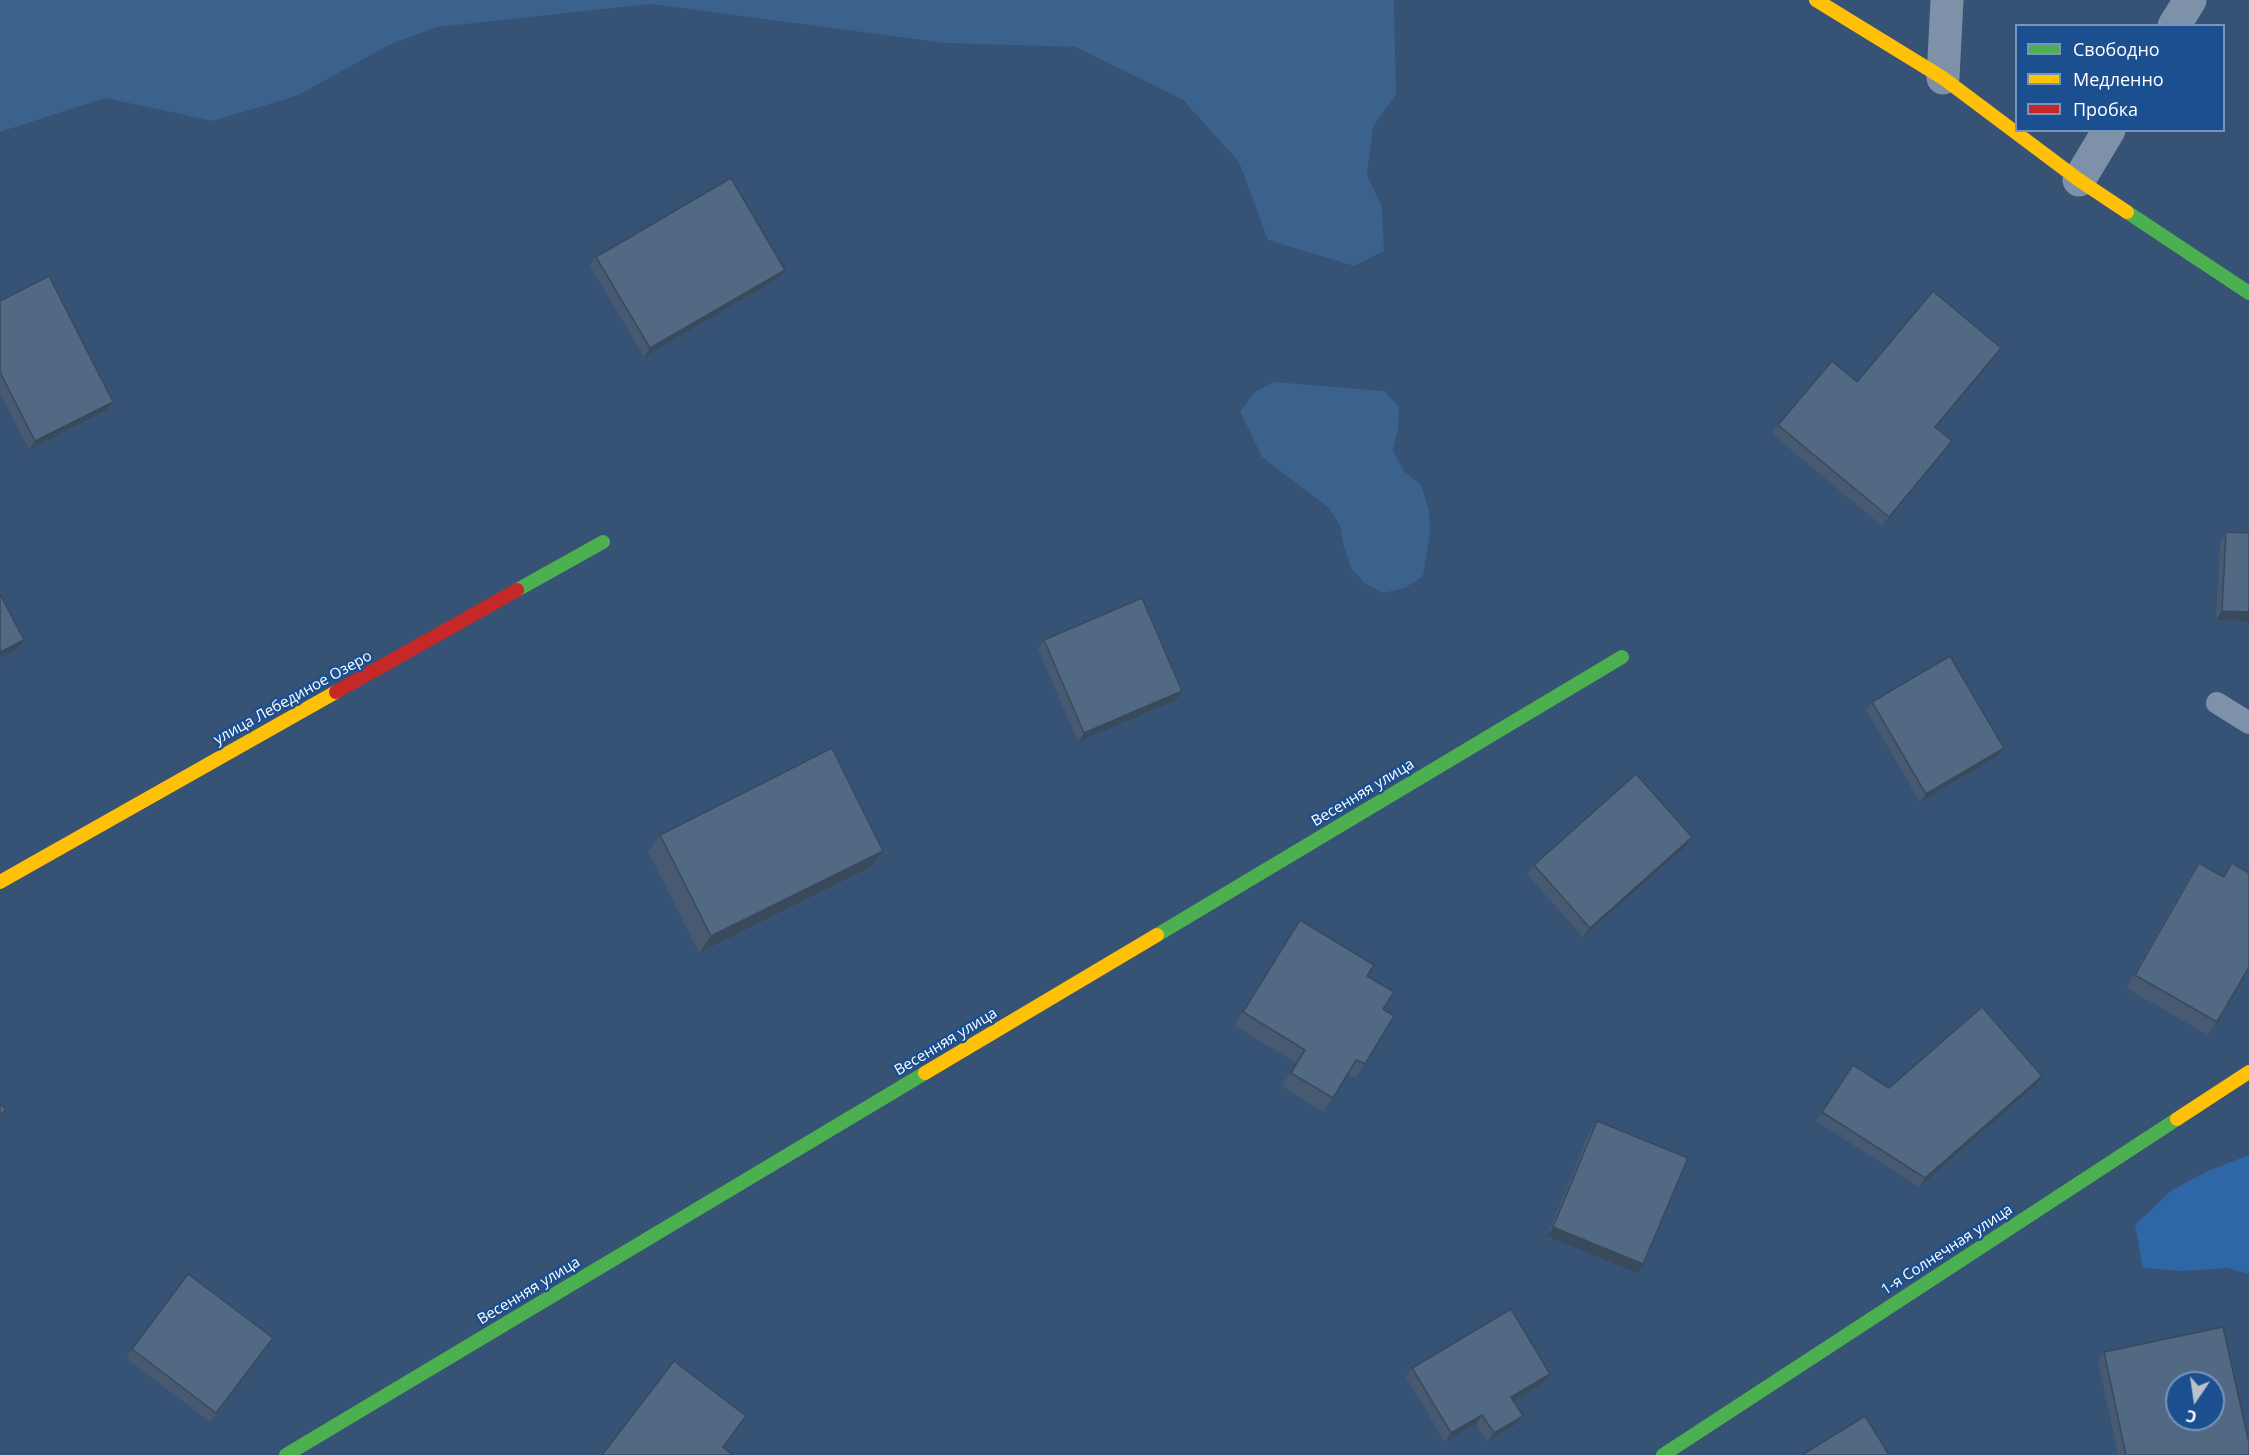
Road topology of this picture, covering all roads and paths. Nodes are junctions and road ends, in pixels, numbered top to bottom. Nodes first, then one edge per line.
1 (1816, 0) edge
2 (1947, 0) edge
3 (2190, 0) edge
4 (2175, 24) edge
5 (1943, 78) junction
6 (2108, 132) edge
7 (2079, 180) junction
8 (2249, 293) edge
9 (603, 542) dead end
10 (1622, 657) dead end
11 (2217, 703) dead end
12 (2249, 723) edge
13 (0, 882) edge
14 (2249, 1072) edge
15 (286, 1455) edge
16 (1663, 1455) edge

1 - 5 street
2 - 5 street
3 - 4 street
5 - 7 street
6 - 7 street
7 - 8 street
9 - 13 street, улица Лебединое Озеро
10 - 15 street, Весенняя улица
11 - 12 lane
14 - 16 street, 1-я Солнечная улица

